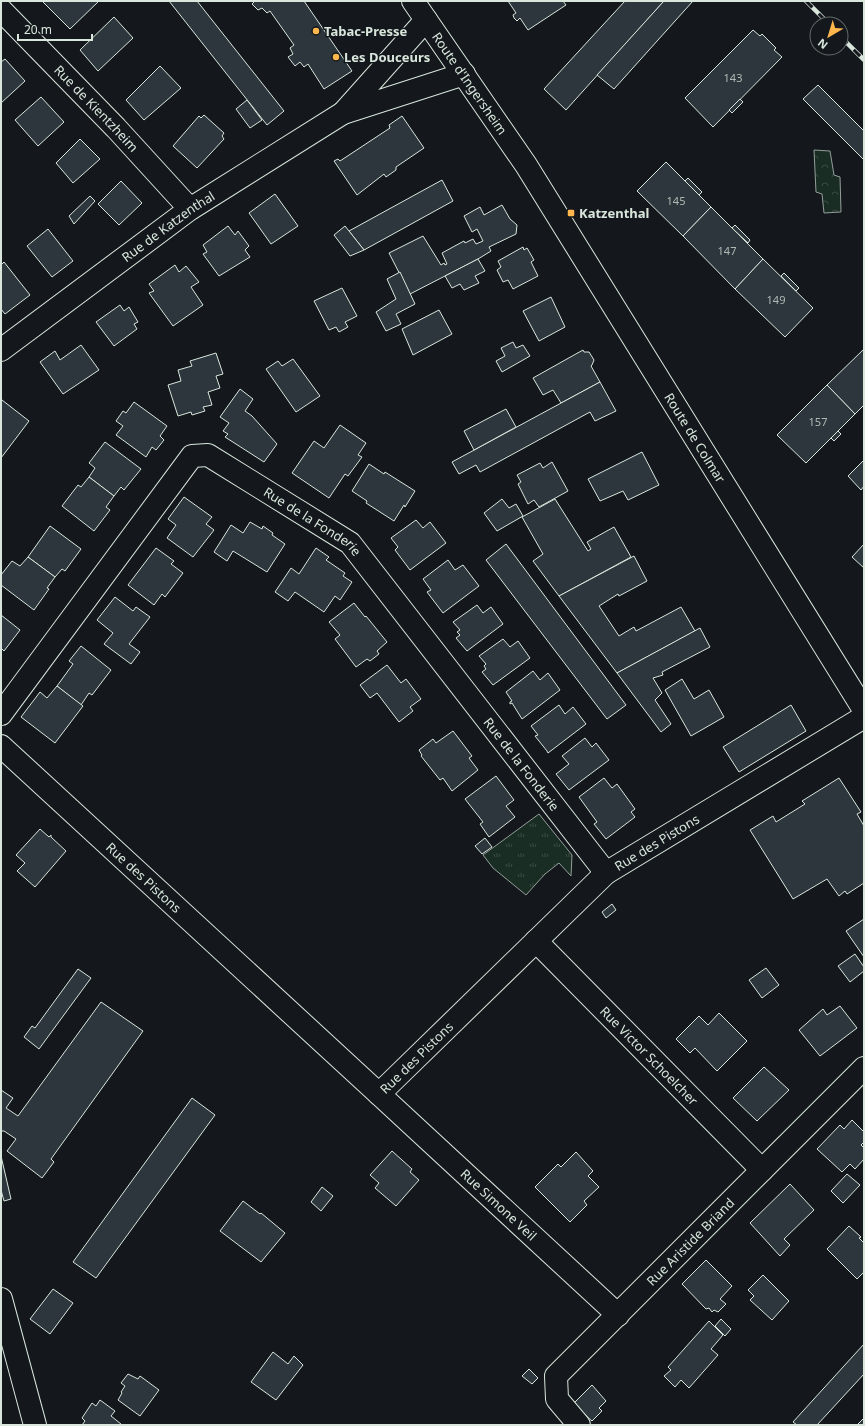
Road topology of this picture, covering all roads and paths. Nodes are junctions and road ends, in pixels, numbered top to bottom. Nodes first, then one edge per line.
1 (414, 1) edge
2 (1, 10) edge
3 (426, 20) junction
4 (464, 74) junction
5 (343, 113) junction
6 (526, 165) joint
7 (190, 209) junction
8 (1, 350) edge
9 (864, 710) edge
10 (1, 714) edge
11 (864, 717) edge
12 (1, 746) edge
13 (606, 873) junction
14 (536, 941) junction
15 (864, 1068) edge
16 (379, 1094) junction
17 (762, 1170) junction
18 (1, 1299) edge
19 (618, 1315) junction
20 (34, 1425) edge
21 (579, 1425) edge

1 - 3 street, Route d'Ingersheim
2 - 7 street, Rue de Kientzheim
3 - 4 street, Route d'Ingersheim
3 - 5 street, Rue de Katzenthal
4 - 5 street, Rue de Katzenthal
4 - 6 street, Route d'Ingersheim
5 - 7 street, Rue de Katzenthal
6 - 9 street, Route de Colmar
7 - 8 street, Rue de Katzenthal
10 - 13 street, Rue de la Fonderie
11 - 13 street, Rue des Pistons
12 - 16 street, Rue des Pistons
13 - 14 street, Rue des Pistons
14 - 16 street, Rue des Pistons
14 - 17 street, Rue Victor Schoelcher
15 - 17 street, Rue Aristide Briand
16 - 19 street, Rue Simone Veil
17 - 19 street, Rue Aristide Briand
18 - 20 street
19 - 21 street, Rue Aristide Briand

